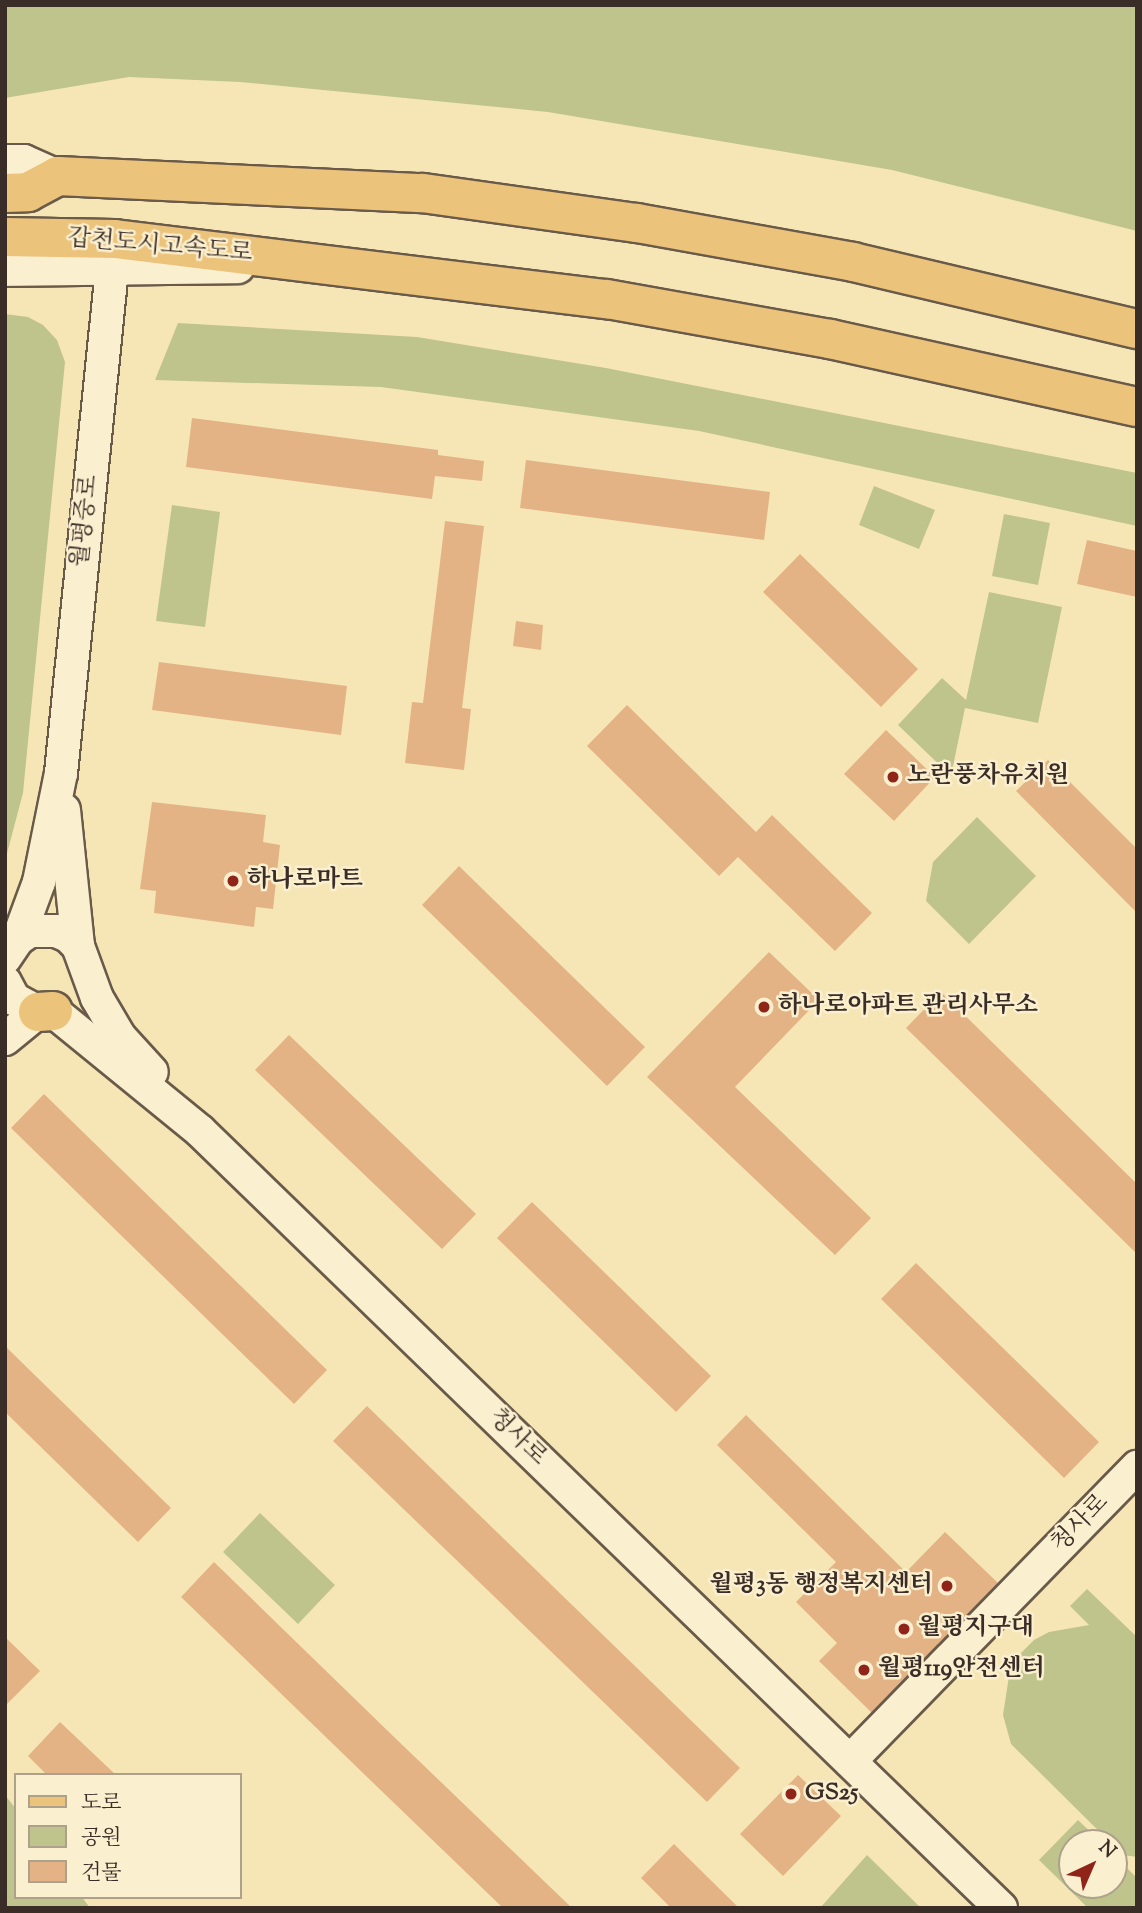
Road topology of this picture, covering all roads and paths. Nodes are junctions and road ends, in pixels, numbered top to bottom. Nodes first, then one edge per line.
1 (5, 161) edge
2 (58, 176) junction
3 (5, 193) edge
4 (5, 237) edge
5 (313, 262) junction
6 (5, 270) edge
7 (112, 270) junction
8 (1137, 329) edge
9 (1137, 407) edge
10 (61, 773) junction
11 (12, 948) edge
12 (82, 959) junction
13 (5, 982) edge
14 (46, 1012) junction
15 (5, 1040) edge
16 (184, 1116) junction
17 (1137, 1467) edge
18 (850, 1761) junction
19 (1001, 1908) edge

1 - 2 street
2 - 3 main road
2 - 8 main road
4 - 5 main road, 갑천도시고속도로
5 - 7 street
5 - 9 main road, 갑천도시고속도로
6 - 7 street
7 - 10 street, 월평중로
10 - 11 street
10 - 12 street
11 - 12 street
12 - 14 street
12 - 16 street
13 - 14 street
14 - 15 street
14 - 16 street
16 - 18 street, 청사로
17 - 18 street, 청사로
18 - 19 street, 청사로

